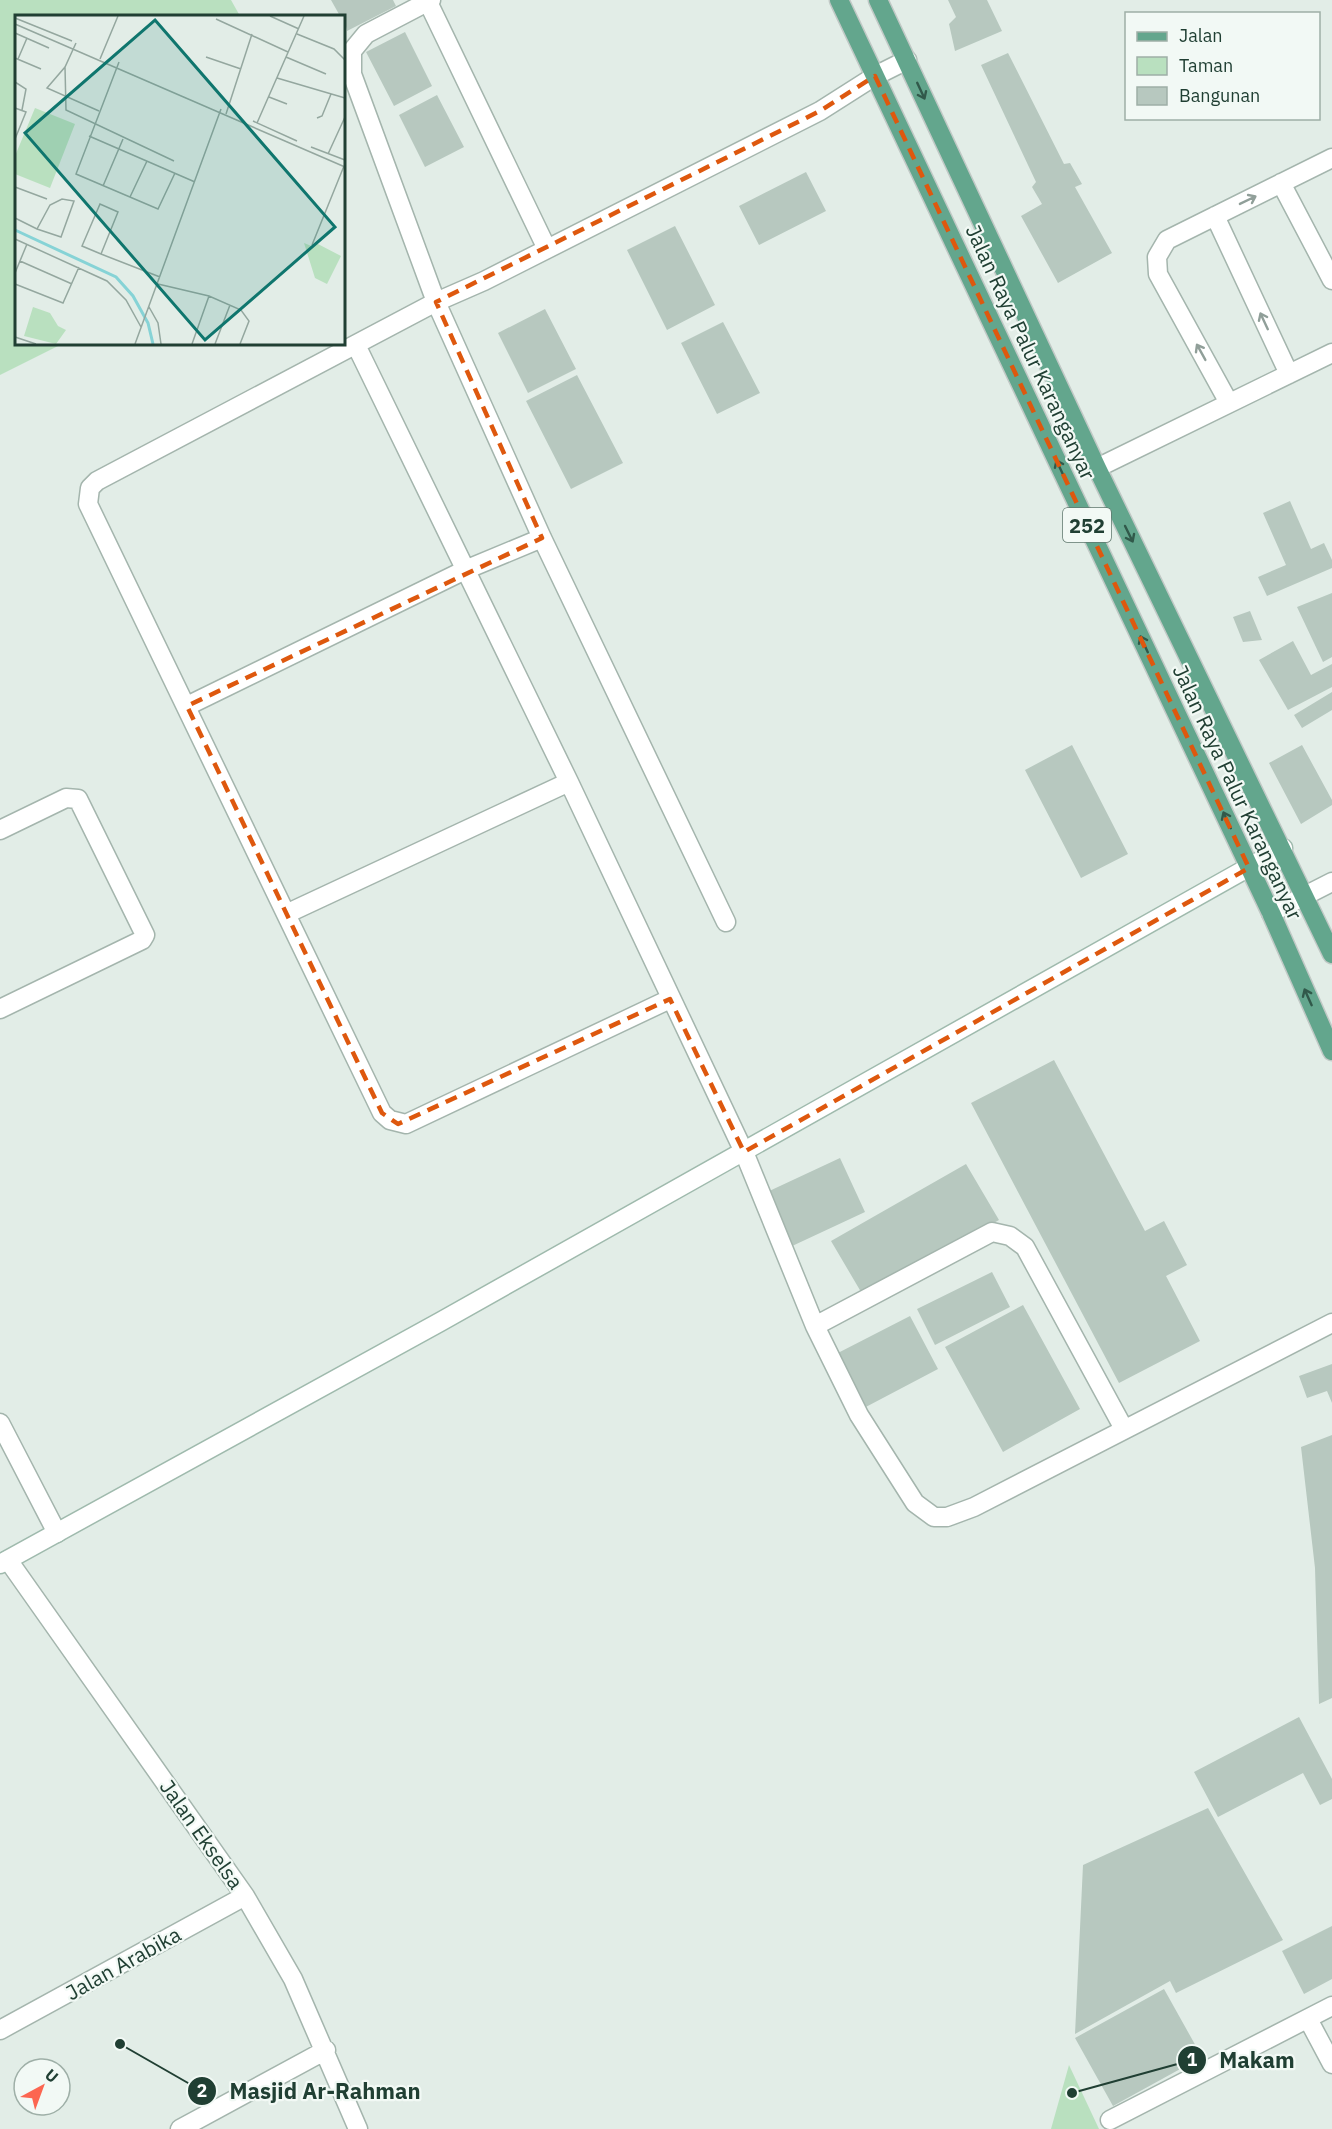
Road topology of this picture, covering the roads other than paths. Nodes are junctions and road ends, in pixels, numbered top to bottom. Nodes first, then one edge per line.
1 (839, 0) edge
2 (878, 0) edge
3 (429, 1) edge
4 (907, 60) junction
5 (875, 76) junction
6 (1332, 158) edge
7 (1281, 183) junction
8 (1215, 216) junction
9 (547, 249) junction
10 (1332, 280) edge
11 (436, 302) junction
12 (356, 345) junction
13 (1332, 353) edge
14 (1289, 374) junction
15 (1229, 403) junction
16 (1097, 468) junction
17 (542, 538) junction
18 (465, 570) junction
19 (187, 706) junction
20 (569, 782) junction
21 (0, 830) edge
22 (1282, 848) junction
23 (1249, 868) junction
24 (1332, 882) edge
25 (1306, 896) junction
26 (1271, 913) junction
27 (286, 914) junction
28 (726, 922) dead end
29 (1332, 954) edge
30 (670, 999) junction
31 (0, 1009) edge
32 (1332, 1051) edge
33 (744, 1152) junction
34 (1332, 1323) edge
35 (815, 1326) junction
36 (0, 1423) edge
37 (1124, 1429) junction
38 (57, 1533) junction
39 (4, 1562) edge
40 (246, 1896) junction
41 (1332, 2006) edge
42 (1308, 2019) junction
43 (0, 2030) edge
44 (326, 2050) junction
45 (1332, 2064) edge
46 (1110, 2120) dead end
47 (180, 2129) edge
48 (358, 2129) edge

1 - 5 main road, Jalan Raya Palur Karanganyar / 252
2 - 4 main road, Jalan Raya Palur Karanganyar / 252
3 - 9 street
3 - 11 street
4 - 5 street
4 -> 16 main road, Jalan Raya Palur Karanganyar / 252
5 - 9 street
23 -> 5 main road, Jalan Raya Palur Karanganyar / 252
6 - 7 street
8 -> 7 street
7 - 10 street
14 -> 8 street
15 -> 8 street
9 - 11 street
11 - 12 street
11 - 17 street
12 - 18 street
12 - 19 street
13 - 14 street
14 - 15 street
15 - 16 street
16 -> 22 main road, Jalan Raya Palur Karanganyar / 252
17 - 18 street
17 - 28 street
18 - 19 street
18 - 20 street
19 - 27 street
20 - 27 street
20 - 30 street
21 - 31 street
22 - 23 street
22 - 25 main road, Jalan Raya Palur Karanganyar / 252
23 - 26 main road, Jalan Raya Palur Karanganyar / 252
23 - 33 street
24 - 25 street
25 - 26 street
25 - 29 main road, Jalan Raya Palur Karanganyar / 252
32 -> 26 main road, Jalan Raya Palur Karanganyar / 252
27 - 30 street
30 - 33 street
33 - 35 street
33 - 38 street
34 - 37 street
35 - 37 street
35 - 37 street
36 - 38 street
38 - 39 street
39 - 40 street, Jalan Ekselsa
40 - 43 street, Jalan Arabika
40 - 44 street, Jalan Ekselsa
41 - 42 street
42 - 45 street
42 - 46 street
44 - 47 street
44 - 48 street, Jalan Ekselsa

